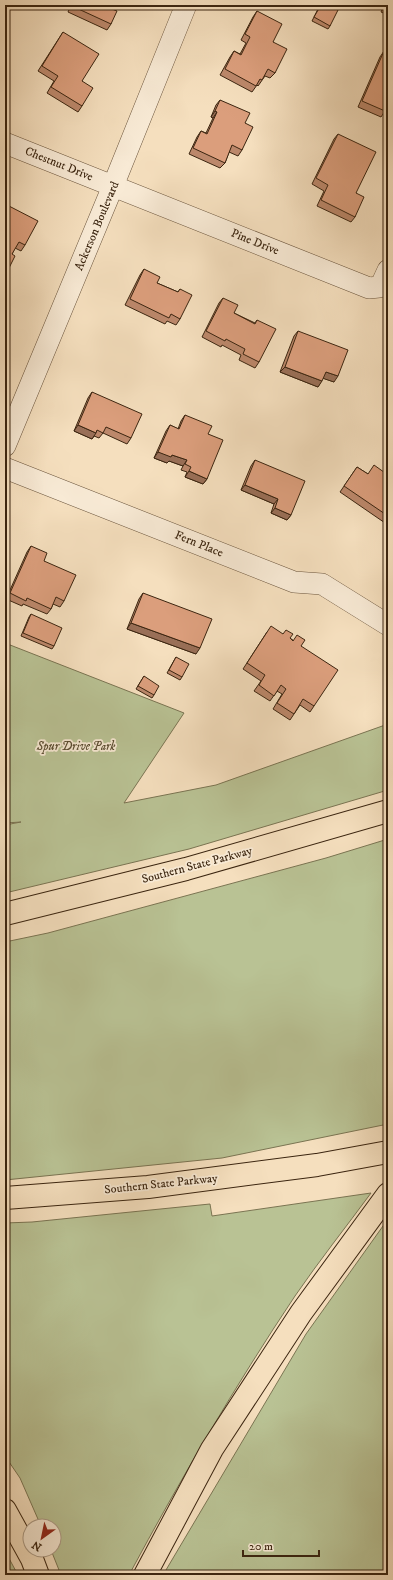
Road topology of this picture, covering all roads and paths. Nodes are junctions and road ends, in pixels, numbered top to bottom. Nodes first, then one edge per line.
1 (186, 5) edge
2 (5, 143) edge
3 (113, 186) junction
4 (388, 270) edge
5 (5, 446) edge
6 (5, 468) edge
7 (388, 625) edge
8 (388, 811) edge
9 (5, 914) edge
10 (388, 1152) edge
11 (388, 1194) edge
12 (5, 1198) edge
13 (5, 1510) edge
14 (38, 1575) edge
15 (145, 1575) edge

1 - 3 street, Ackerson Boulevard
2 - 3 street, Chestnut Drive
3 - 4 street, Pine Drive
3 - 5 street, Ackerson Boulevard
6 - 7 street, Fern Place
8 - 9 highway, Southern State Parkway
10 - 12 highway, Southern State Parkway
11 - 15 highway
13 - 14 highway

